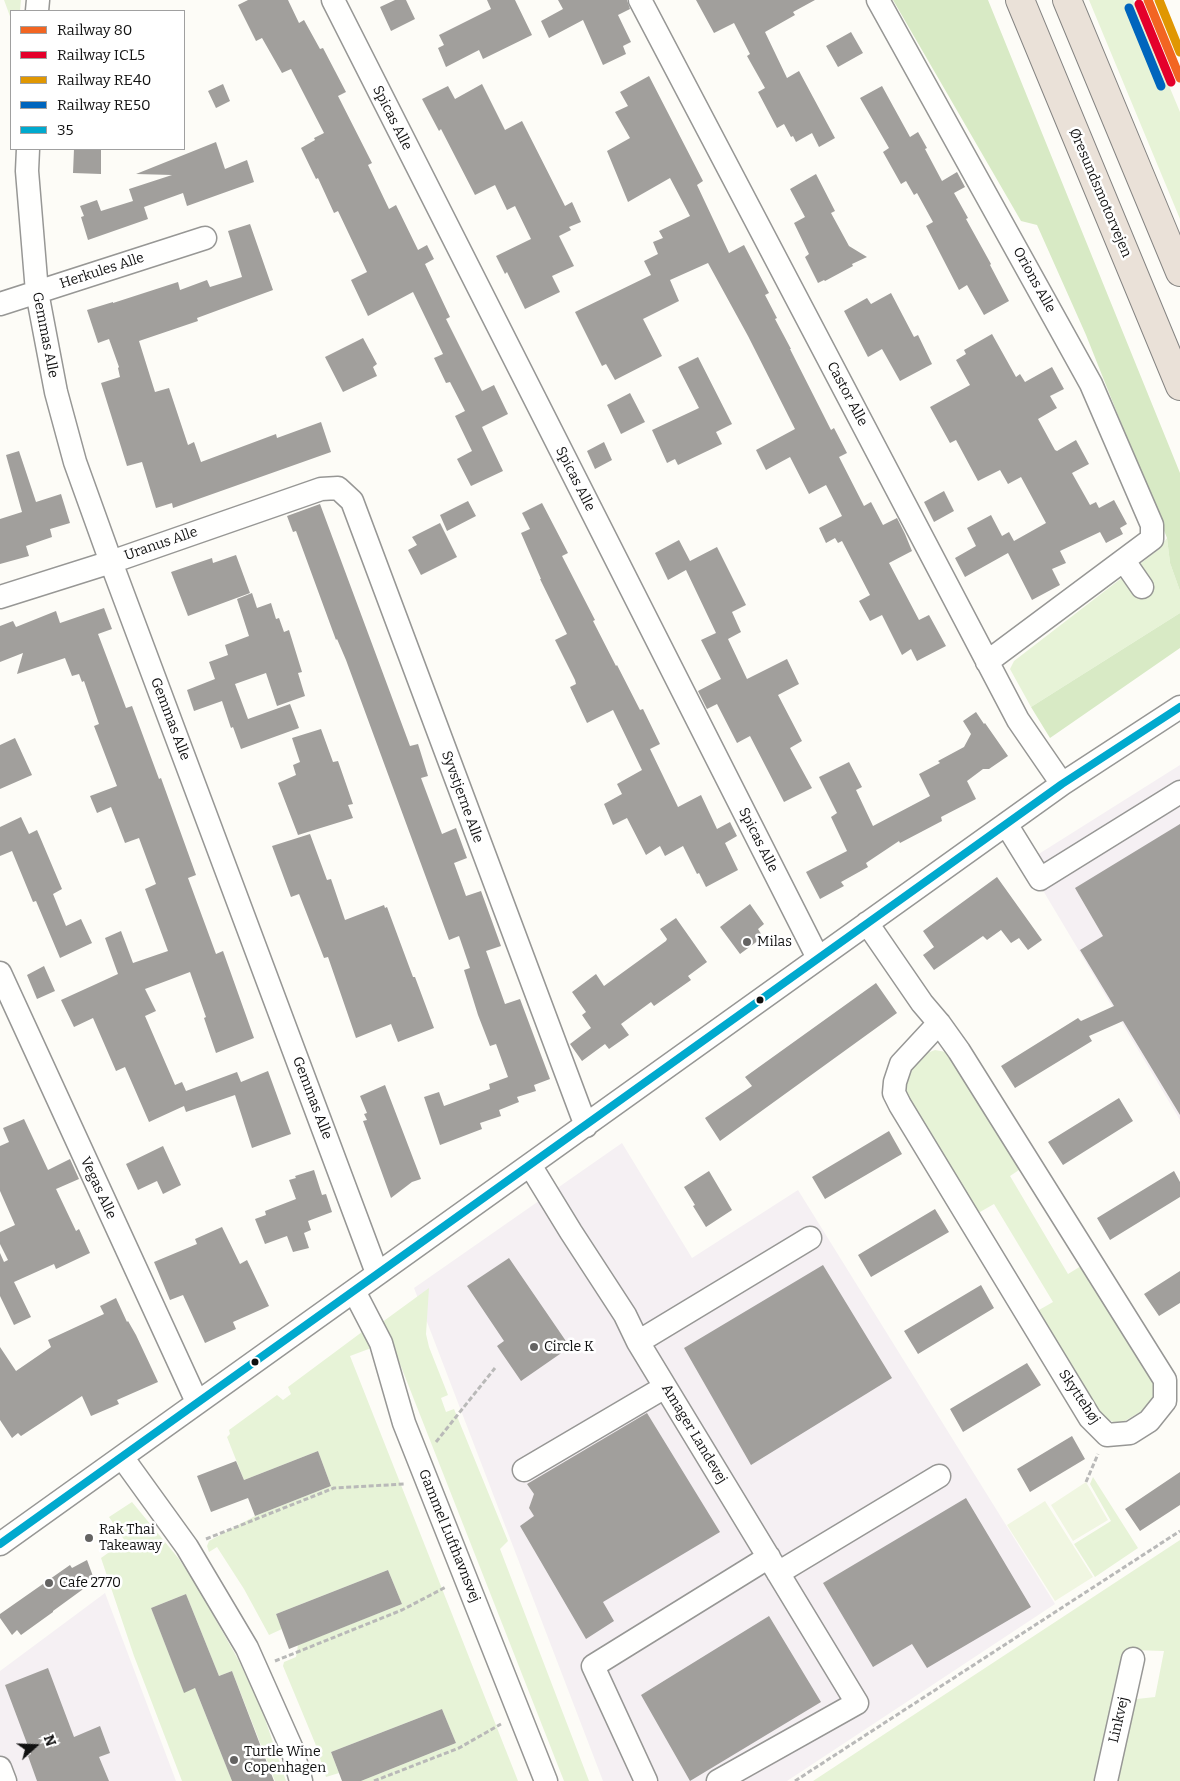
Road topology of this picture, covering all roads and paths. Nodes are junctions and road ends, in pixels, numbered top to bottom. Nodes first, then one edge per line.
1 (333, 0) edge
2 (640, 0) edge
3 (878, 0) edge
4 (1020, 0) edge
5 (1067, 0) edge
6 (28, 150) edge
7 (205, 238) dead end
8 (1180, 272) edge
9 (37, 292) junction
10 (0, 304) edge
11 (1180, 386) edge
12 (321, 489) joint
13 (1124, 561) junction
14 (111, 562) junction
15 (1142, 587) dead end
16 (0, 597) edge
17 (987, 662) junction
18 (1180, 707) edge
19 (1062, 784) junction
20 (1180, 792) edge
21 (1006, 824) junction
22 (867, 923) junction
23 (818, 958) junction
24 (0, 973) edge
25 (939, 1023) junction
26 (586, 1126) junction
27 (530, 1164) junction
28 (810, 1238) dead end
29 (377, 1274) junction
30 (354, 1291) junction
31 (638, 1342) junction
32 (495, 1368) dead end
33 (666, 1388) junction
34 (1172, 1401) edge
35 (197, 1402) junction
36 (1107, 1435) junction
37 (122, 1457) junction
38 (524, 1470) dead end
39 (423, 1472) junction
40 (939, 1476) dead end
41 (1086, 1482) dead end
42 (1180, 1531) edge
43 (0, 1544) edge
44 (187, 1547) junction
45 (774, 1565) junction
46 (465, 1577) junction
47 (1133, 1659) dead end
48 (256, 1669) junction
49 (520, 1714) junction
50 (0, 1768) edge
51 (5, 1781) edge
52 (302, 1781) edge
53 (374, 1781) edge
54 (546, 1781) edge
55 (646, 1781) edge
56 (718, 1781) edge
57 (795, 1781) edge
58 (1106, 1781) edge

1 - 23 street, Spicas Alle
2 - 17 street, Castor Alle
3 - 13 street, Orions Alle
4 - 11 highway, Øresundsmotorvejen
5 - 8 highway
6 - 9 street, Gemmas Alle
7 - 9 street, Herkules Alle
9 - 10 street, Herkules Alle
9 - 14 street, Gemmas Alle
12 - 14 street, Uranus Alle
12 - 26 street, Syvstjerne Alle
13 - 15 street
13 - 17 street, Orions Alle
14 - 16 street, Uranus Alle
14 - 29 street, Gemmas Alle
17 - 19 street, Castor Alle
18 - 19 street
19 - 21 street
20 - 21 street
21 - 22 street
22 - 23 street
22 - 25 street, Skyttehøj
23 - 26 street
24 - 35 street, Vegas Alle
25 - 34 street, Skyttehøj
25 - 36 street, Skyttehøj
26 - 27 street
27 - 29 street
27 - 31 street, Amager Landevej
28 - 31 street
29 - 30 street
30 - 35 street
30 - 39 street, Gammel Lufthavnsvej
31 - 33 street, Amager Landevej
32 - 39 path
33 - 38 street
33 - 45 street, Amager Landevej
34 - 36 street, Skyttehøj
35 - 37 street
36 - 41 path
37 - 43 street
37 - 44 street
39 - 44 path
39 - 46 street, Gammel Lufthavnsvej
40 - 45 street
42 - 57 path
44 - 48 street
45 - 55 street
45 - 56 street, Amager Landevej
46 - 48 path
46 - 49 street, Gammel Lufthavnsvej
47 - 58 street, Linkvej
48 - 52 street
49 - 53 path
49 - 54 street, Gammel Lufthavnsvej
50 - 51 street

